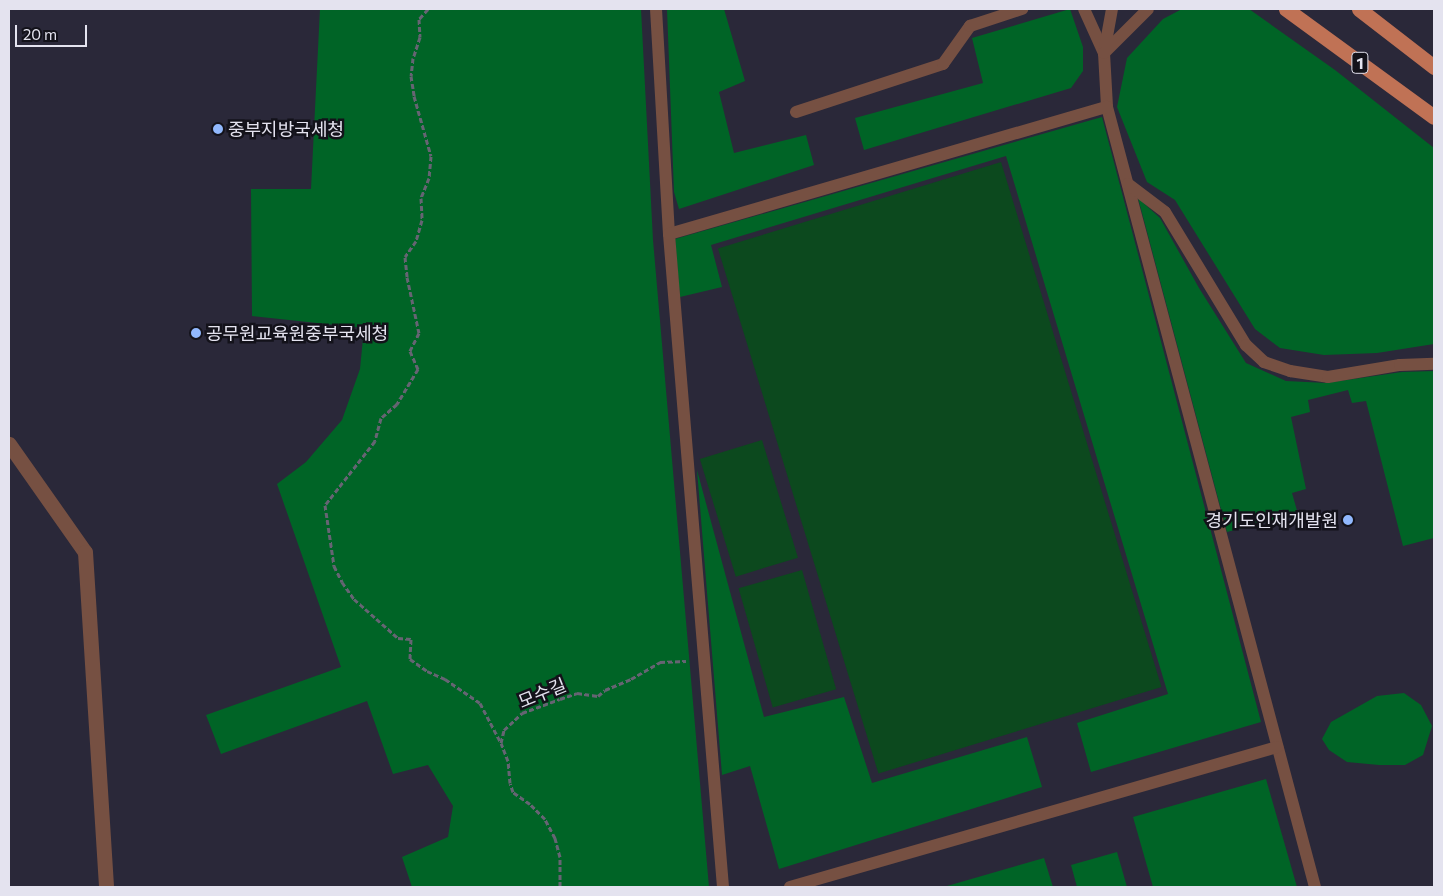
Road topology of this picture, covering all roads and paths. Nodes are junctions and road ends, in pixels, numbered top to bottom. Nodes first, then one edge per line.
1 (428, 9) edge
2 (656, 9) edge
3 (1022, 9) edge
4 (1084, 9) edge
5 (1112, 9) edge
6 (1148, 9) edge
7 (1286, 9) edge
8 (1359, 9) edge
9 (1104, 53) junction
10 (1434, 67) edge
11 (1107, 107) junction
12 (796, 112) dead end
13 (1434, 117) edge
14 (1128, 184) junction
15 (669, 234) junction
16 (1434, 364) edge
17 (9, 444) edge
18 (704, 661) junction
19 (501, 743) junction
20 (1277, 746) junction
21 (106, 887) edge
22 (560, 887) edge
23 (723, 887) edge
24 (790, 887) edge
25 (1315, 887) edge

1 - 19 path
2 - 15 lane
3 - 12 lane
4 - 9 lane
5 - 9 lane
6 - 9 lane
7 - 13 main road, 1
8 - 10 main road
9 - 11 lane
11 - 14 lane
11 - 15 lane
14 - 16 lane
14 - 20 lane
15 - 18 lane
17 - 21 street
18 - 19 path, 모수길
18 - 23 lane
19 - 22 path
20 - 24 lane
20 - 25 lane

